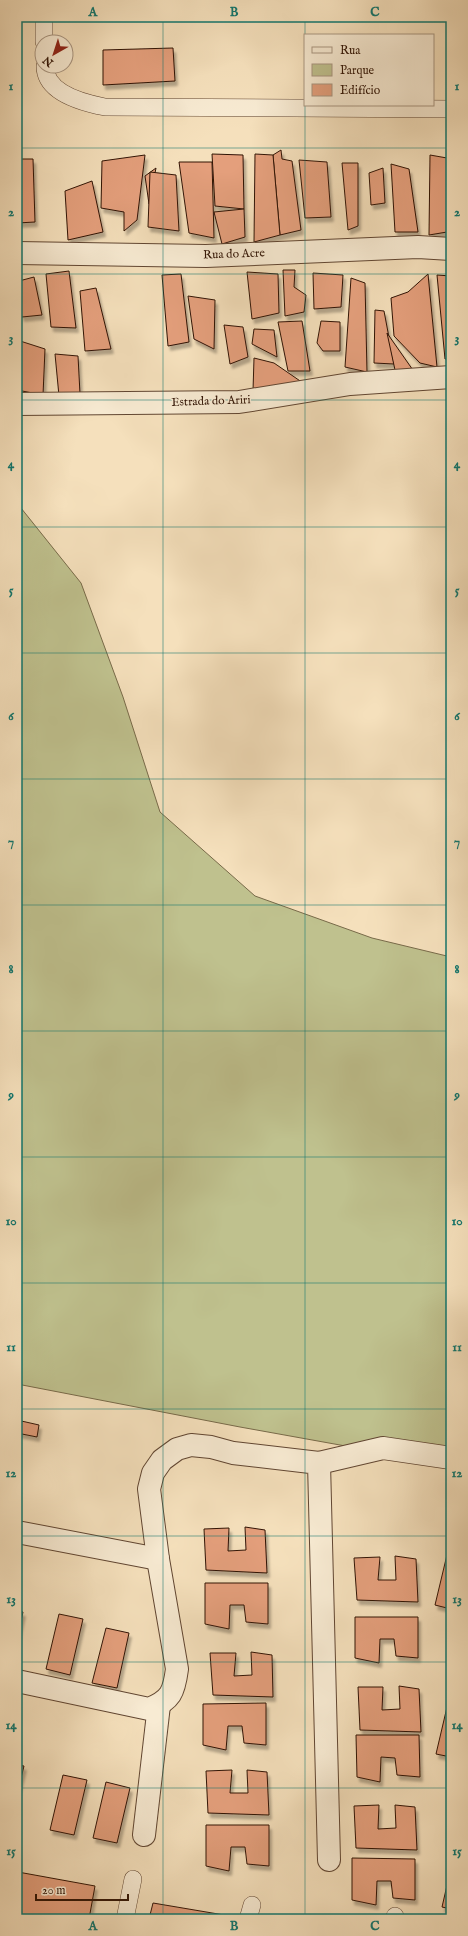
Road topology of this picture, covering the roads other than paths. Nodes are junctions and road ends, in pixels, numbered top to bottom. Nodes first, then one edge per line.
1 (44, 17) edge
2 (44, 34) edge
3 (46, 74) edge
4 (451, 109) edge
5 (451, 249) edge
6 (17, 253) edge
7 (451, 377) edge
8 (17, 404) edge
9 (451, 1458) edge
10 (319, 1462) junction
11 (17, 1532) edge
12 (158, 1559) junction
13 (17, 1681) edge
14 (159, 1705) junction
15 (144, 1835) dead end
16 (329, 1860) dead end
17 (133, 1879) dead end
18 (125, 1919) edge

1 - 2 lane
3 - 4 lane
5 - 6 street, Rua do Acre
7 - 8 street, Estrada do Ariri
9 - 10 street
10 - 12 street
10 - 16 street
11 - 12 street
12 - 14 street
13 - 14 street
14 - 15 street
17 - 18 lane

